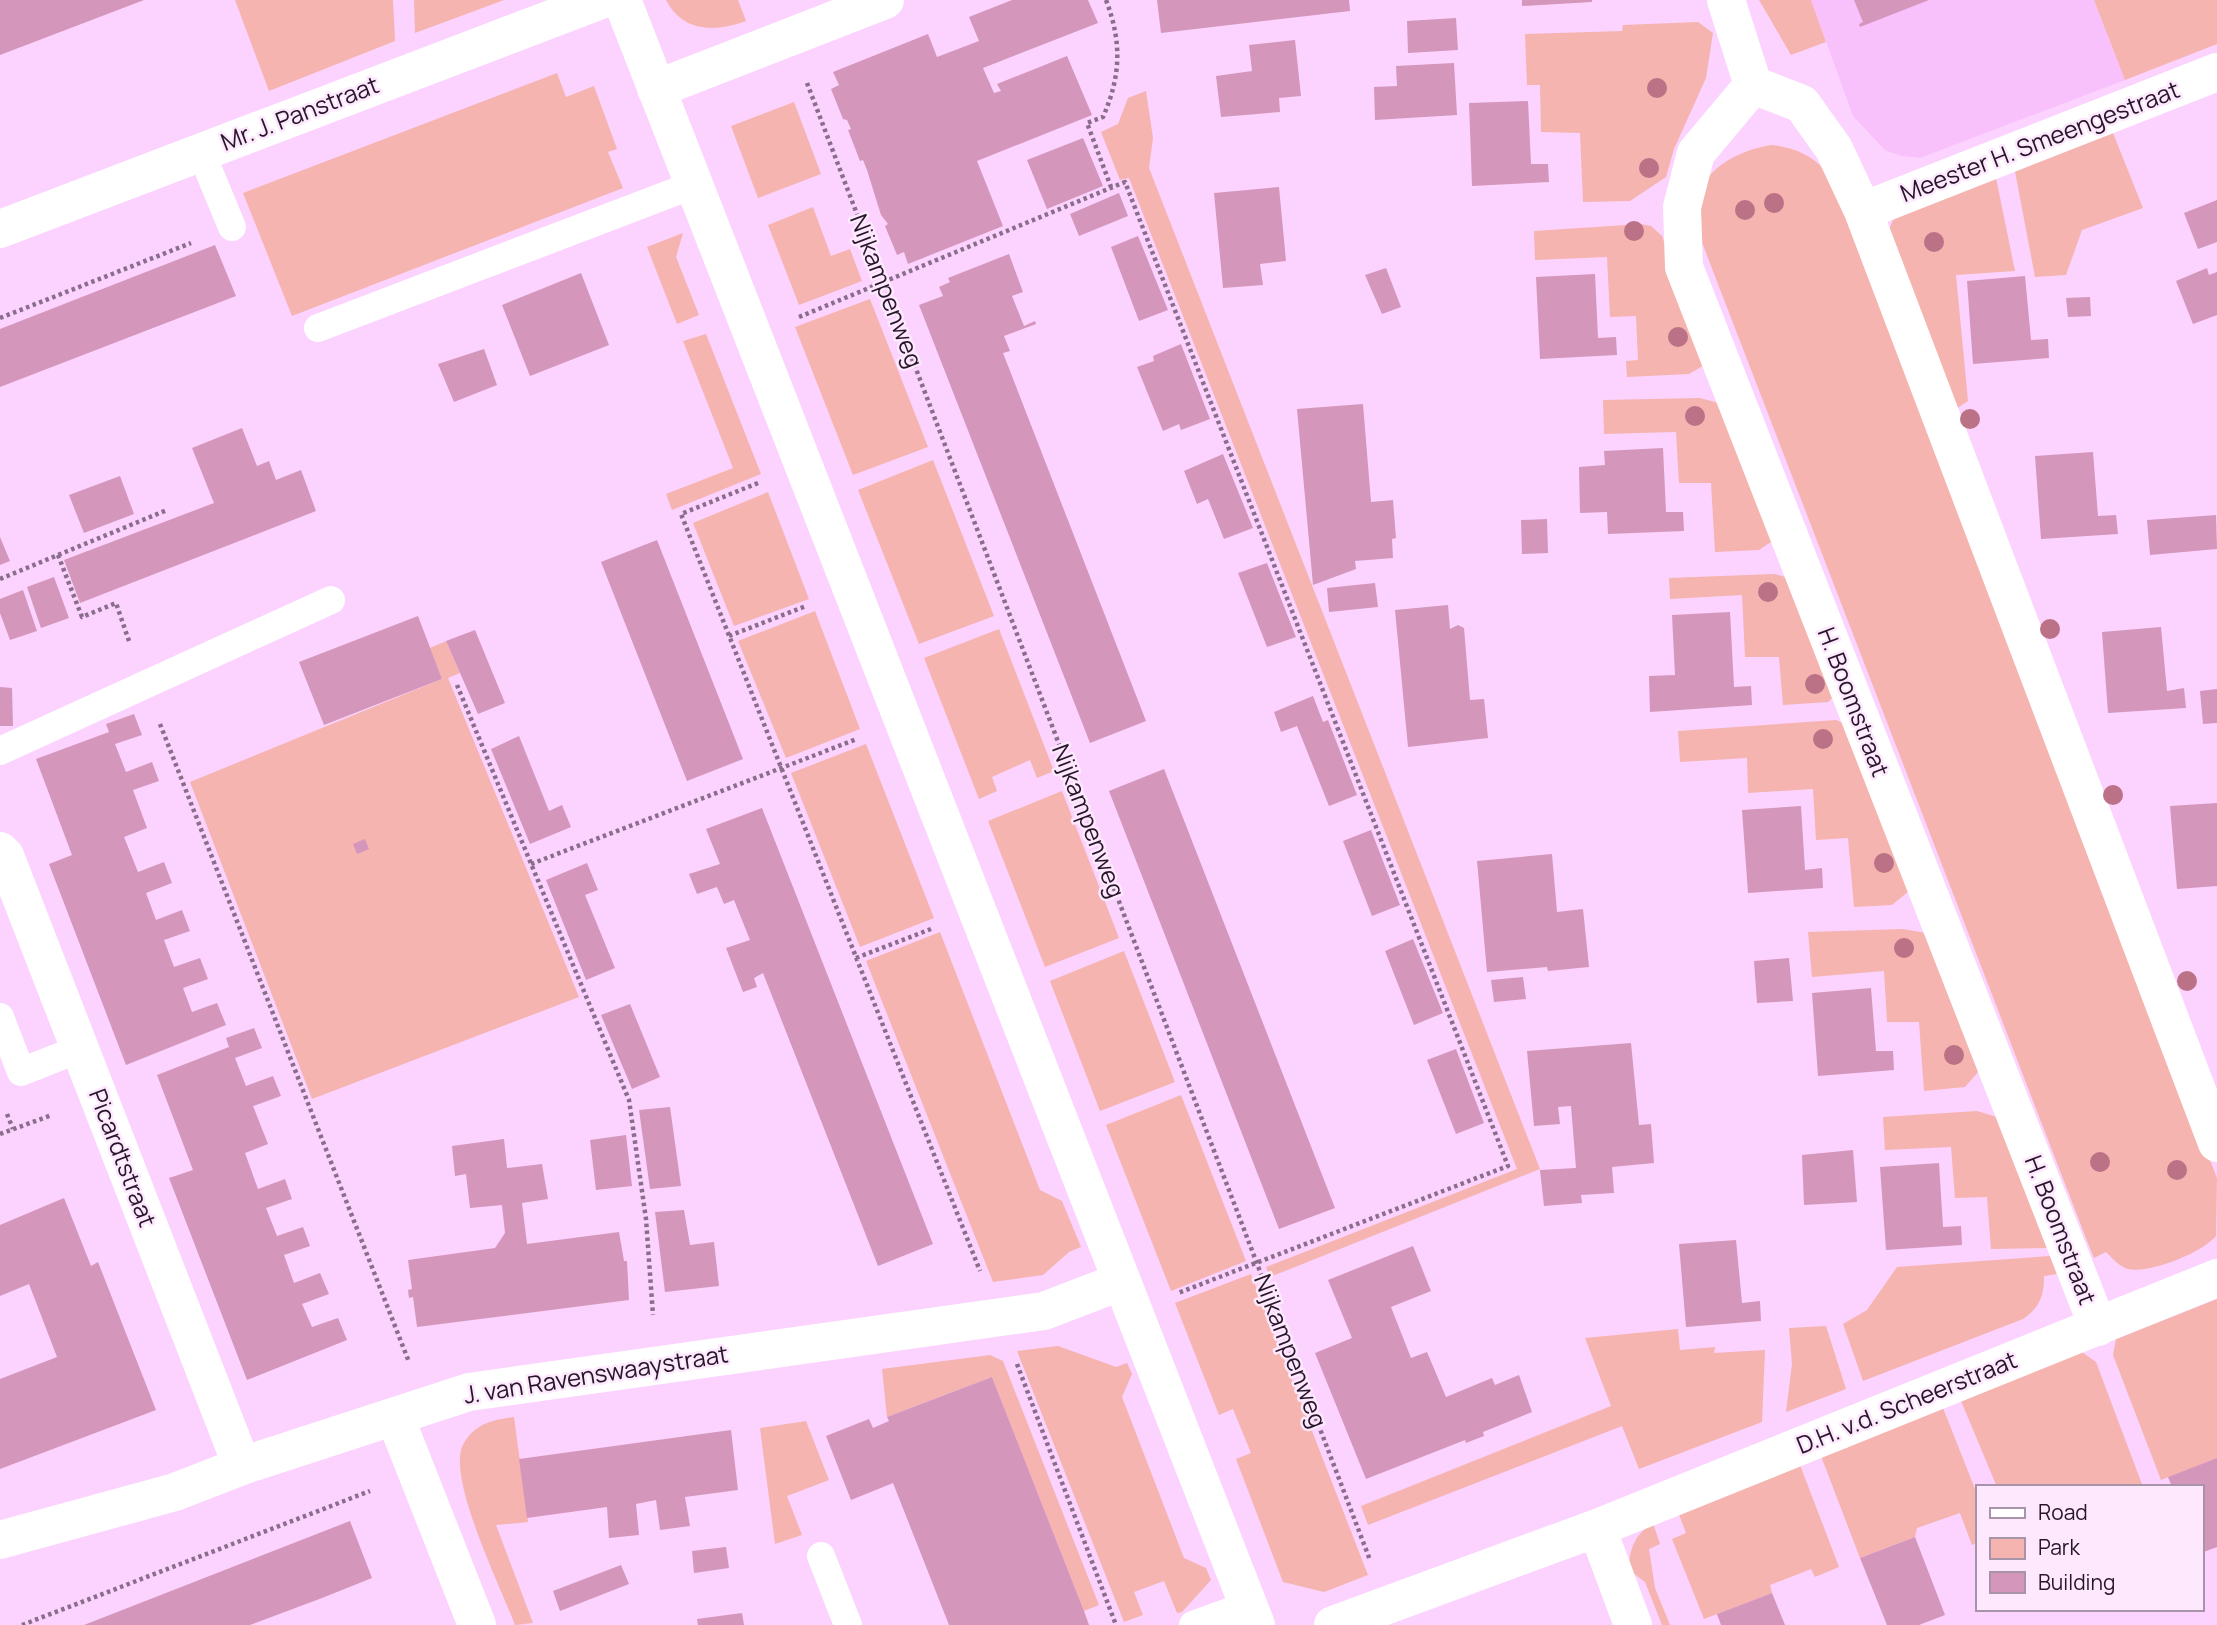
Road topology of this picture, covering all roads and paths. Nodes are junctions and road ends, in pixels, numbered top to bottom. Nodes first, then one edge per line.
1 (601, 0) edge
2 (622, 0) edge
3 (884, 0) edge
4 (1106, 0) edge
5 (1726, 0) edge
6 (789, 37) junction
7 (2217, 72) edge
8 (1753, 85) junction
9 (656, 89) junction
10 (201, 152) junction
11 (693, 185) junction
12 (1111, 187) junction
13 (1863, 211) junction
14 (232, 227) joint
15 (0, 229) edge
16 (883, 283) junction
17 (0, 318) edge
18 (318, 328) dead end
19 (752, 335) junction
20 (803, 465) junction
21 (167, 510) dead end
22 (58, 555) junction
23 (0, 579) edge
24 (852, 589) junction
25 (331, 600) dead end
26 (729, 636) junction
27 (145, 685) junction
28 (457, 685) dead end
29 (903, 722) junction
30 (0, 751) edge
31 (782, 767) junction
32 (0, 851) edge
33 (531, 864) junction
34 (978, 911) junction
35 (856, 958) junction
36 (0, 1017) edge
37 (79, 1049) junction
38 (2217, 1143) edge
39 (1256, 1261) junction
40 (2217, 1278) edge
41 (1128, 1296) junction
42 (999, 1318) junction
43 (2098, 1327) junction
44 (657, 1365) junction
45 (410, 1412) junction
46 (242, 1466) junction
47 (417, 1475) junction
48 (1597, 1528) junction
49 (0, 1540) edge
50 (821, 1556) dead end
51 (1388, 1605) junction
52 (1252, 1615) edge
53 (22, 1625) edge
54 (477, 1625) edge
55 (848, 1625) edge
56 (1116, 1625) edge
57 (1193, 1625) edge
58 (1333, 1625) edge
59 (1633, 1625) edge

1 - 10 street, Mr. J. Panstraat
2 - 9 street
3 - 6 street
4 - 12 path
5 - 8 street
6 - 9 street
6 - 16 path, Nijkampenweg
7 - 13 street, Meester H. Smeengestraat
8 - 13 street
8 - 43 street, H. Boomstraat
9 - 11 street
10 - 14 lane
10 - 15 street, Mr. J. Panstraat
11 - 18 lane
11 - 19 street
12 - 16 path
12 - 39 path
13 - 38 street
14 - 17 path
16 - 19 path
16 - 39 path, Nijkampenweg
19 - 20 street
20 - 24 street
20 - 26 path
21 - 22 path
22 - 23 path
22 - 27 path
24 - 26 path
24 - 29 street
25 - 27 lane
26 - 31 path
27 - 30 lane
27 - 45 path
28 - 33 path
29 - 31 path
29 - 34 street
31 - 33 path
31 - 35 path
32 - 37 street, Picardtstraat
33 - 44 path
34 - 35 path
34 - 41 street
35 - 42 path
36 - 37 lane
37 - 46 street, Picardtstraat
39 - 41 path
39 - 51 path, Nijkampenweg
40 - 43 street, D.H. v.d. Scheerstraat
41 - 42 street, J. van Ravenswaaystraat
41 - 52 street
42 - 44 street, J. van Ravenswaaystraat
42 - 56 path
43 - 48 street, D.H. v.d. Scheerstraat
44 - 45 street, J. van Ravenswaaystraat
45 - 46 street, J. van Ravenswaaystraat
45 - 47 street
46 - 49 street, J. van Ravenswaaystraat
47 - 53 path
47 - 54 street
48 - 51 street, D.H. v.d. Scheerstraat
48 - 59 street
50 - 55 lane
51 - 58 street, D.H. v.d. Scheerstraat
52 - 57 lane

